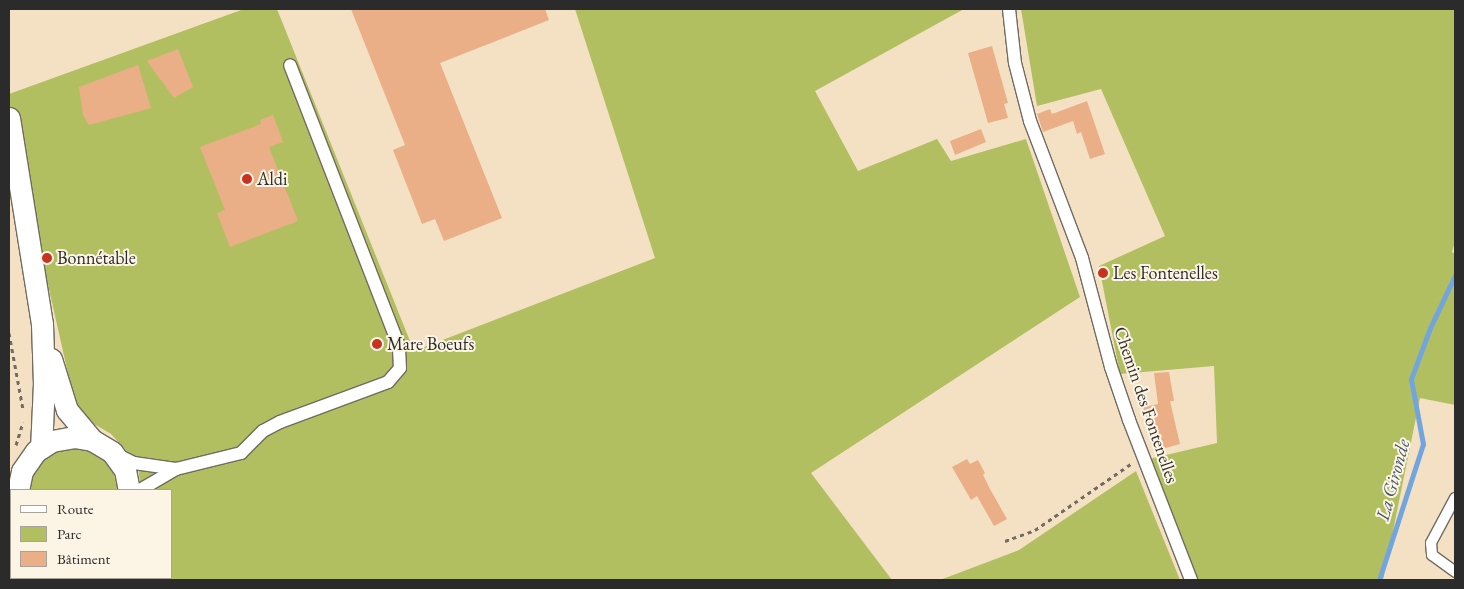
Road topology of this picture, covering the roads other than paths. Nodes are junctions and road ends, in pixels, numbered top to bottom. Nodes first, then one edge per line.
1 (1009, 9) edge
2 (290, 65) dead end
3 (9, 118) edge
4 (42, 324) junction
5 (92, 440) junction
6 (41, 448) junction
7 (112, 452) junction
8 (176, 469) junction
9 (16, 481) edge
10 (129, 489) edge
11 (142, 489) edge
12 (1455, 498) edge
13 (1455, 572) edge
14 (1191, 580) edge

1 - 14 street, Chemin des Fontenelles
2 - 8 street
3 - 4 main road
4 - 5 main road
4 - 6 main road
5 - 6 main road
5 - 7 main road
6 - 9 main road
7 - 8 street
7 - 10 main road
8 - 11 street
12 - 13 street

